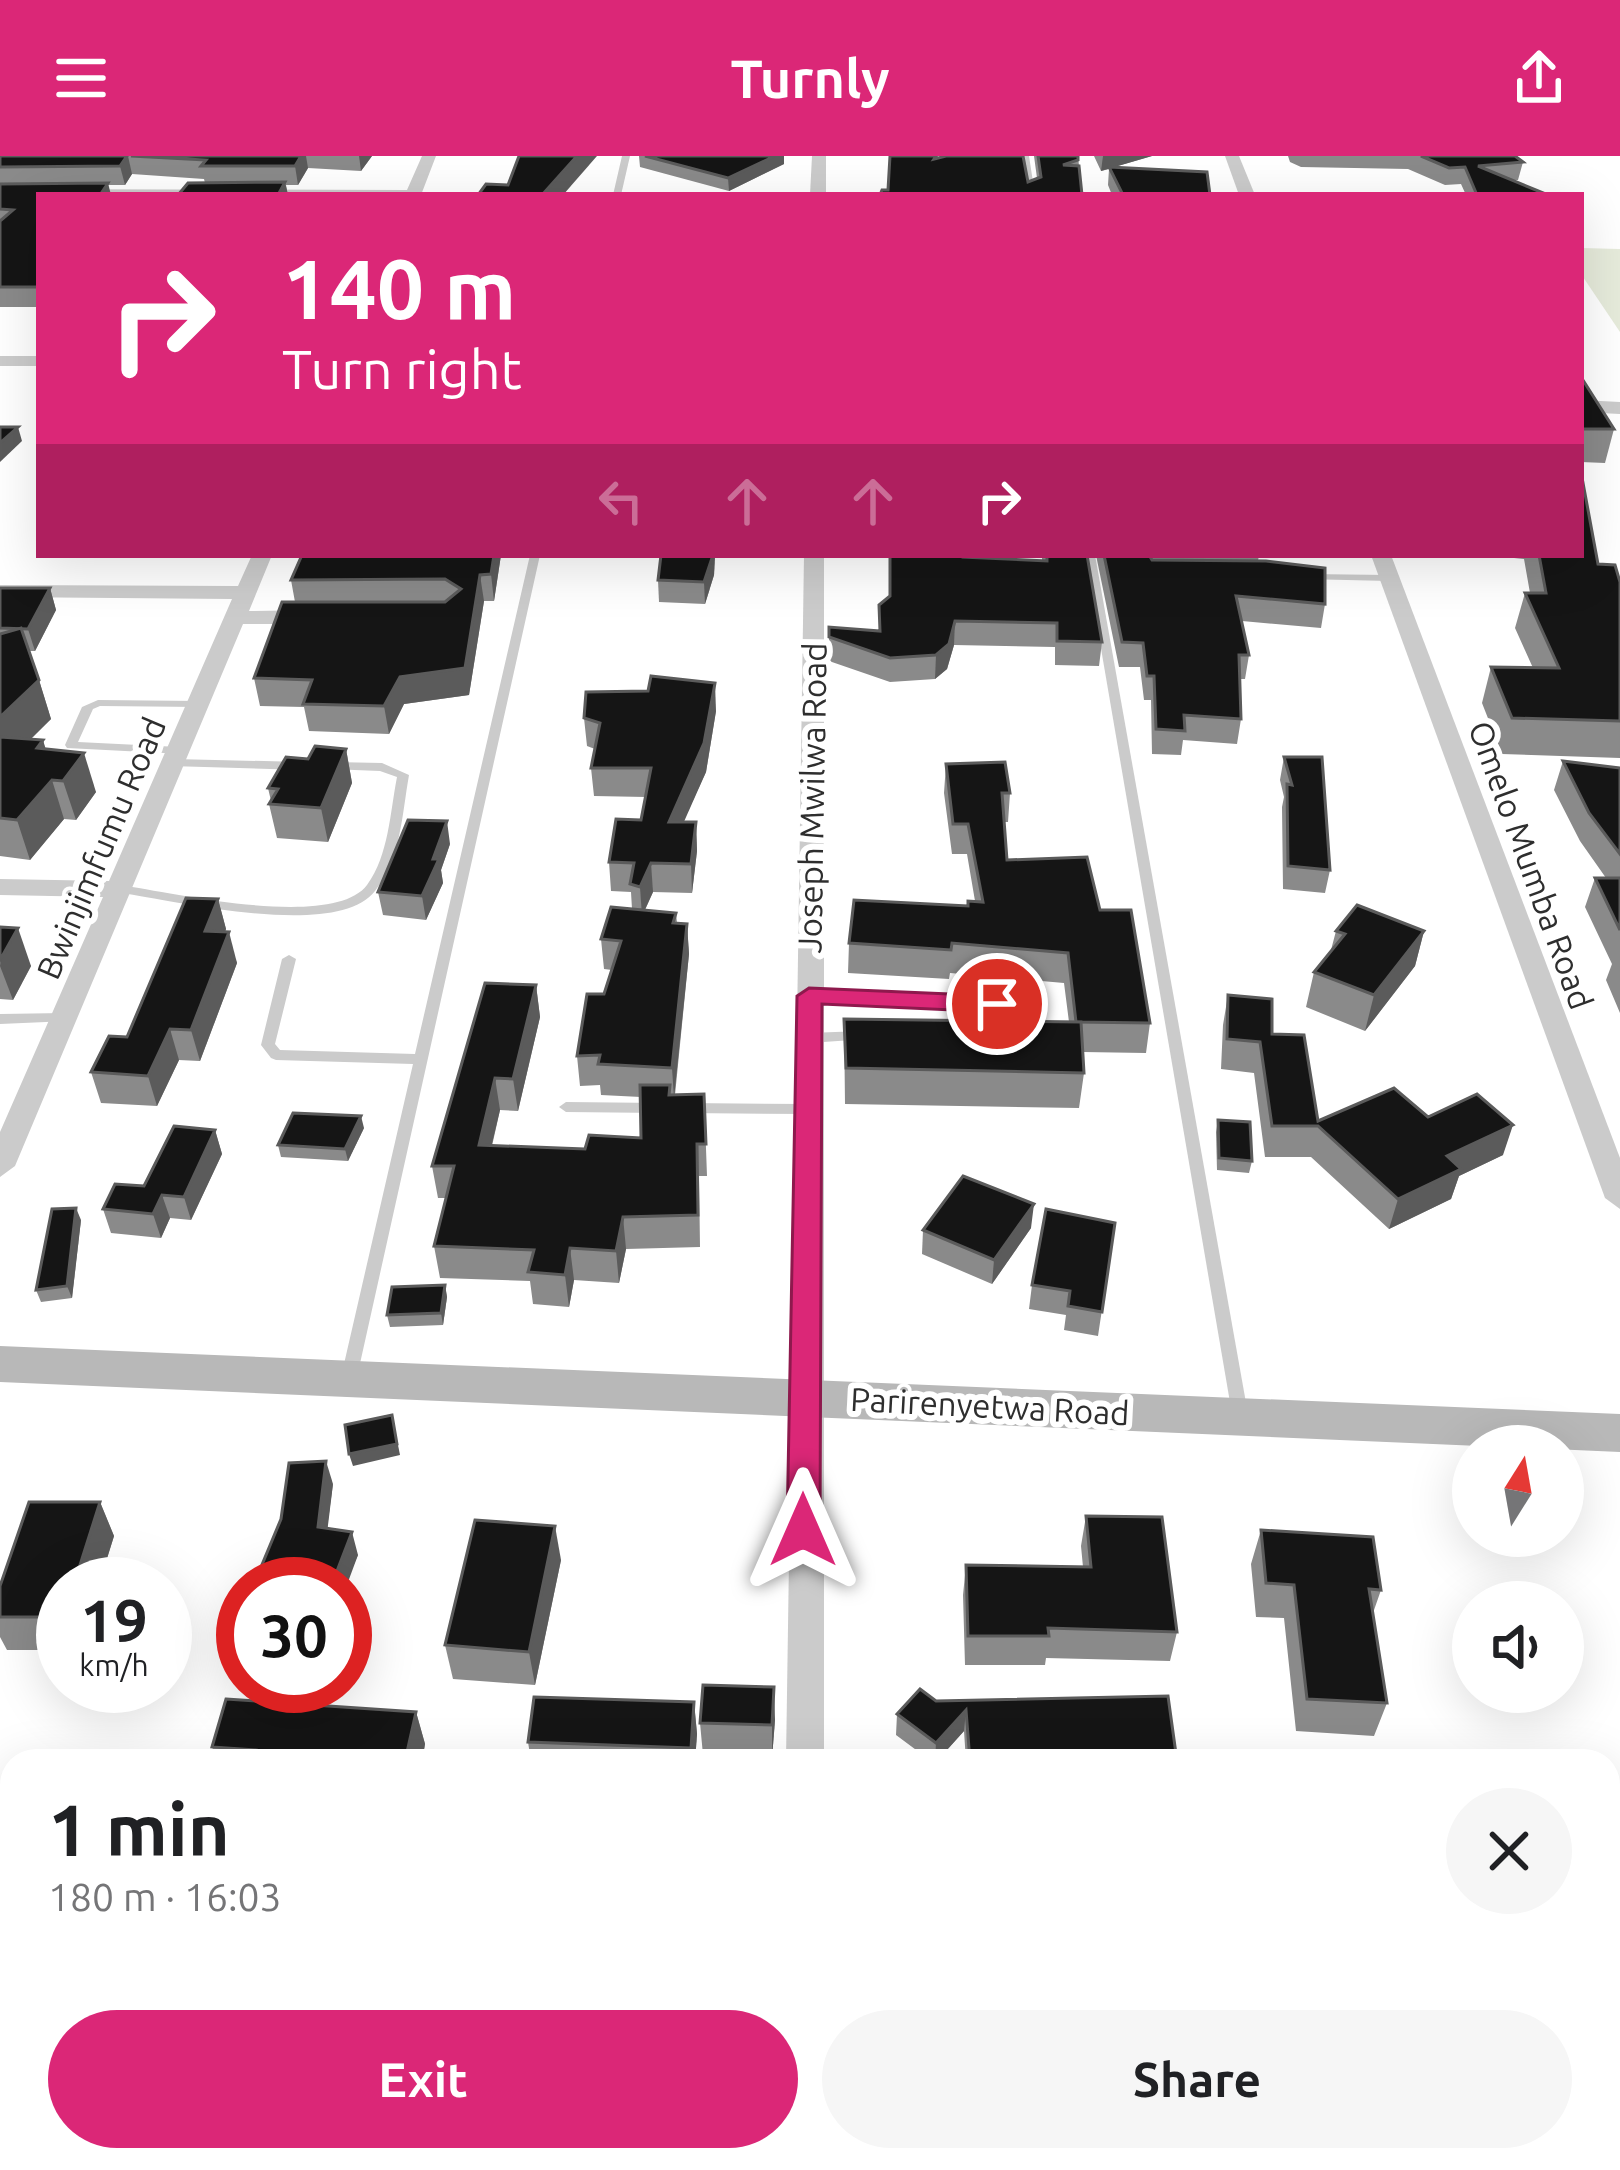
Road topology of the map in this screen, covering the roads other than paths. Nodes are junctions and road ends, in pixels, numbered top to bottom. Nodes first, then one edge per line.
1 (429, 156) edge
2 (626, 156) edge
3 (819, 156) edge
4 (1025, 156) edge
5 (1232, 156) edge
6 (414, 192) edge
7 (618, 192) edge
8 (818, 192) edge
9 (1031, 192) edge
10 (1245, 192) edge
11 (0, 194) edge
12 (36, 194) edge
13 (0, 361) edge
14 (36, 361) edge
15 (1584, 406) edge
16 (1617, 412) edge
17 (261, 558) edge
18 (534, 558) edge
19 (814, 558) edge
20 (1091, 558) edge
21 (1385, 566) edge
22 (1294, 578) edge
23 (0, 591) edge
24 (240, 605) junction
25 (330, 617) edge
26 (199, 704) junction
27 (176, 757) junction
28 (0, 887) edge
29 (121, 889) junction
30 (289, 959) dead end
31 (809, 996) junction
32 (0, 1018) edge
33 (64, 1018) junction
34 (980, 1032) edge
35 (873, 1036) edge
36 (809, 1038) junction
37 (421, 1059) junction
38 (566, 1107) dead end
39 (808, 1109) junction
40 (0, 1166) edge
41 (1620, 1198) edge
42 (0, 1364) edge
43 (348, 1379) junction
44 (805, 1398) junction
45 (1241, 1417) junction
46 (1620, 1433) edge
47 (805, 1749) edge

1 - 6 street
2 - 7 lane
3 - 8 street
4 - 9 lane
5 - 10 street
11 - 12 street
13 - 14 street
15 - 16 street
17 - 24 street, Bwinjimfumu Road
18 - 37 lane
19 - 31 street, Joseph Mwilwa Road
20 - 45 lane
21 - 22 lane
21 - 41 street, Omelo Mumba Road
23 - 24 street
24 - 25 street
24 - 26 street, Bwinjimfumu Road
26 - 27 street, Bwinjimfumu Road
26 - 27 lane
27 - 29 street, Bwinjimfumu Road
27 - 29 lane
28 - 29 street
29 - 33 street, Bwinjimfumu Road
30 - 37 lane
31 - 34 lane
31 - 36 street, Joseph Mwilwa Road
32 - 33 lane
33 - 40 street, Bwinjimfumu Road
35 - 36 lane
36 - 39 street, Joseph Mwilwa Road
37 - 43 lane
38 - 39 lane
39 - 44 street, Joseph Mwilwa Road
42 - 43 main road, Parirenyetwa Road
43 - 44 main road, Parirenyetwa Road
44 - 45 main road, Parirenyetwa Road
44 - 47 street, Joseph Mwilwa Road
45 - 46 main road, Parirenyetwa Road

